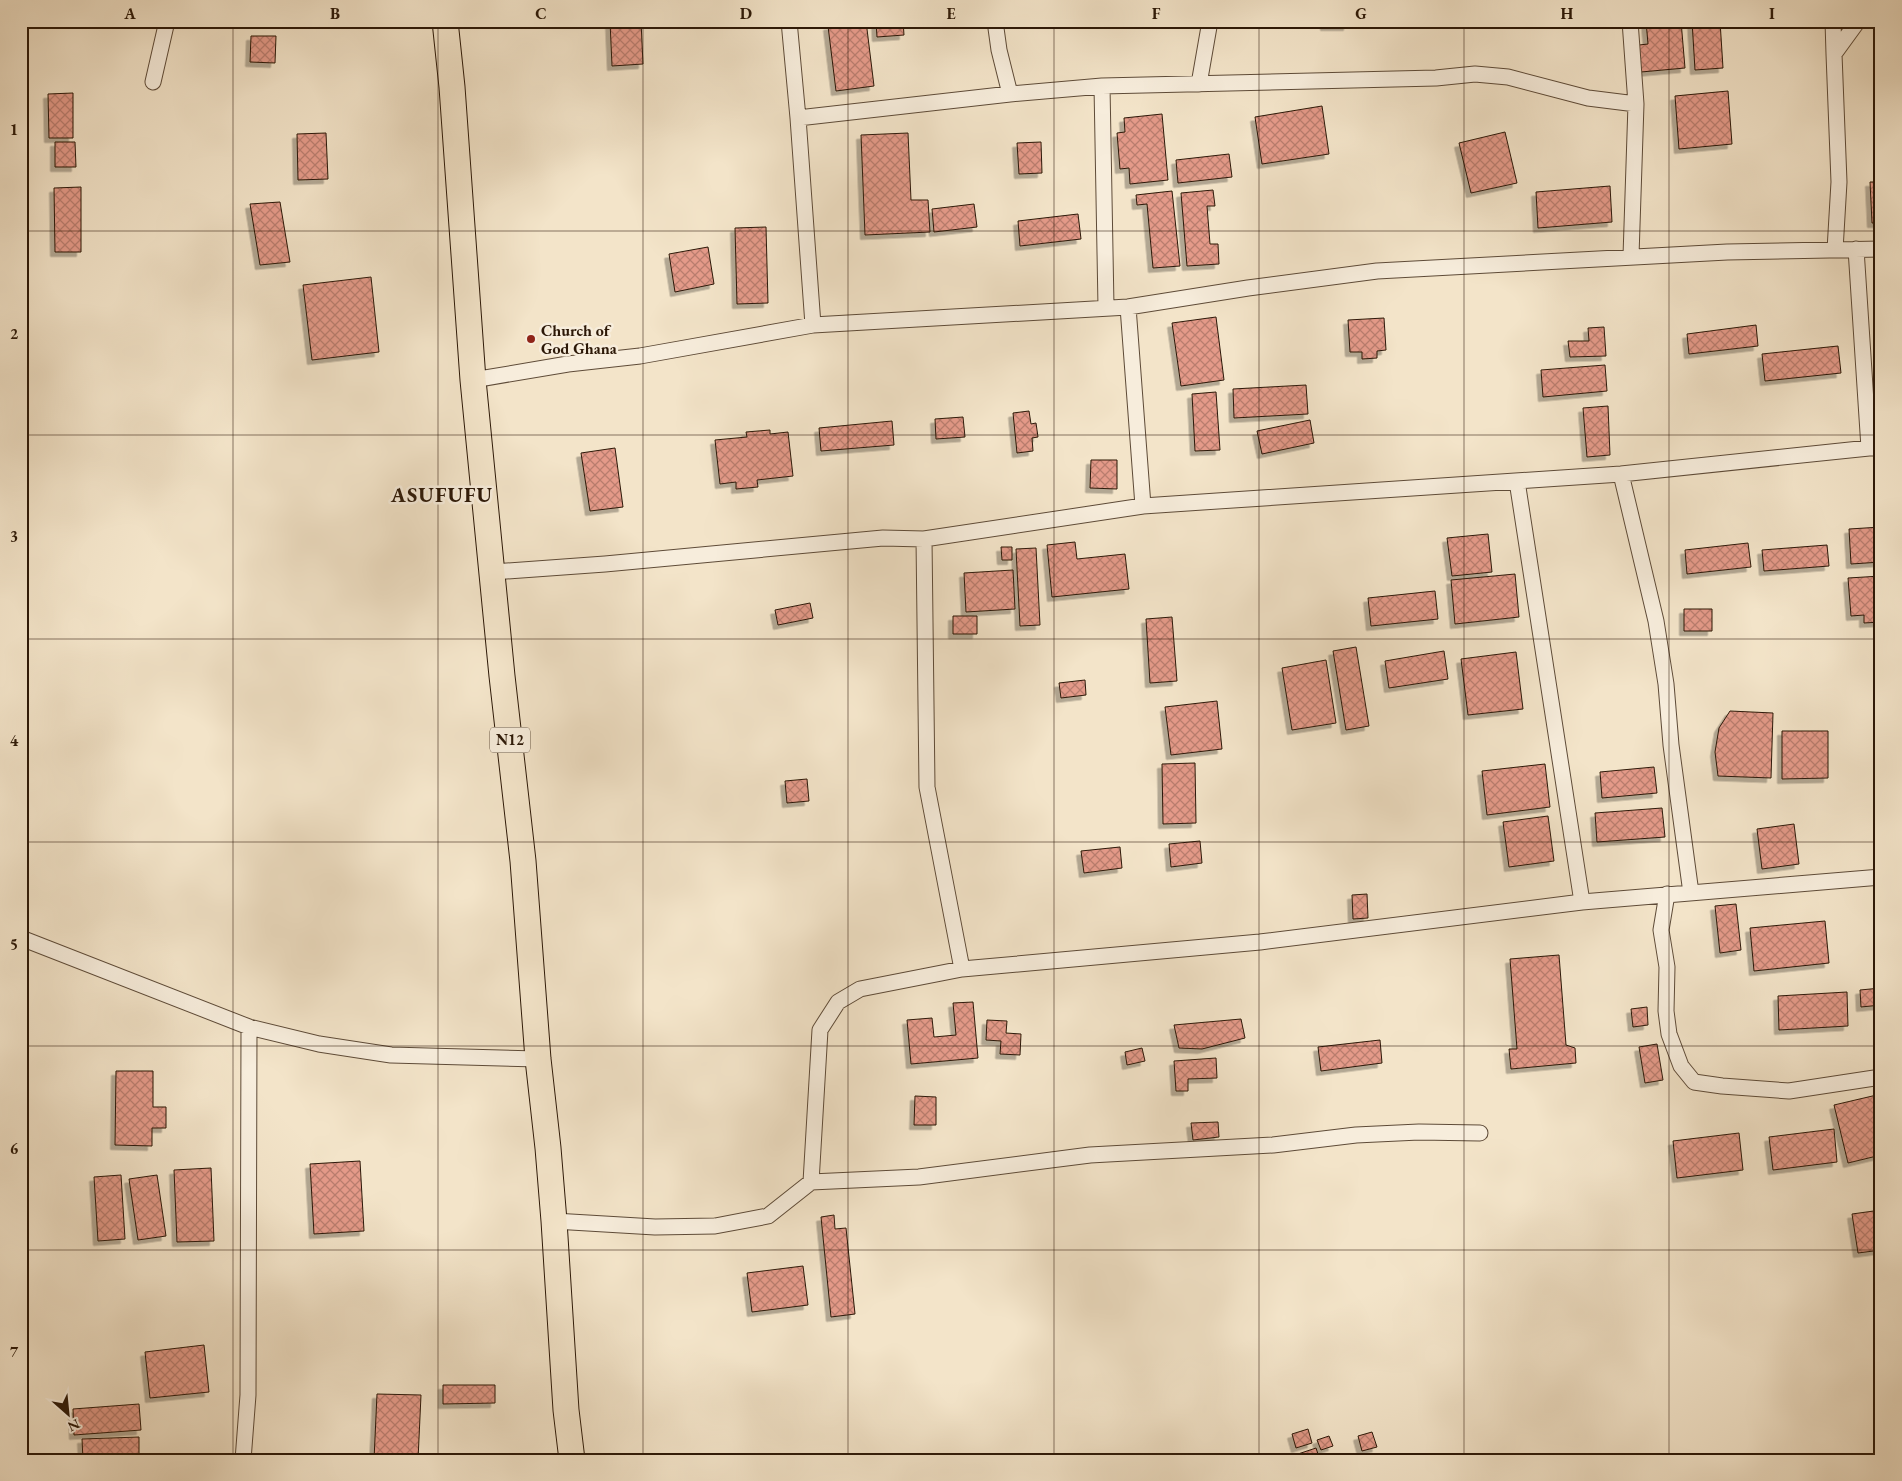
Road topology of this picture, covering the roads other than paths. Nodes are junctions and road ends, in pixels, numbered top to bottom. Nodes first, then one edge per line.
1 (167, 21) edge
2 (445, 21) edge
3 (789, 21) edge
4 (995, 21) edge
5 (1210, 21) edge
6 (1630, 21) edge
7 (1833, 21) edge
8 (1858, 21) edge
9 (1834, 54) junction
10 (153, 82) dead end
11 (1199, 84) junction
12 (1102, 86) junction
13 (1010, 94) junction
14 (1636, 104) junction
15 (798, 118) junction
16 (1881, 248) edge
17 (1856, 249) junction
18 (1834, 250) junction
19 (1631, 256) junction
20 (1106, 307) junction
21 (1128, 307) junction
22 (813, 325) junction
23 (473, 380) junction
24 (1875, 448) edge
25 (1621, 474) junction
26 (1517, 481) junction
27 (1143, 506) junction
28 (924, 539) junction
29 (493, 572) junction
30 (1881, 877) edge
31 (1691, 893) junction
32 (1667, 894) junction
33 (1582, 902) junction
34 (21, 938) edge
35 (962, 969) junction
36 (249, 1027) junction
37 (538, 1058) junction
38 (1881, 1077) edge
39 (1480, 1133) dead end
40 (811, 1182) junction
41 (554, 1221) junction
42 (243, 1460) edge
43 (572, 1460) edge

1 - 10 street
2 - 23 highway, N12
3 - 15 street
4 - 13 street
5 - 11 street
6 - 14 street
7 - 9 street
8 - 9 street
9 - 18 street
11 - 12 street
11 - 14 street
12 - 13 street
12 - 20 street
13 - 15 street
14 - 19 street
15 - 22 street
16 - 17 street
17 - 18 street
17 - 24 street
18 - 19 street
19 - 21 street
20 - 21 street
20 - 22 street
21 - 27 street
22 - 23 street
23 - 29 highway, N12
24 - 25 street
25 - 26 street
25 - 31 street
26 - 27 street
26 - 33 street
27 - 28 street
28 - 29 street
28 - 35 street
29 - 37 highway, N12
30 - 31 street
31 - 32 street
32 - 33 street
32 - 38 street
33 - 35 street
34 - 36 street
35 - 40 street
36 - 37 street
36 - 42 street
37 - 41 highway, N12
39 - 40 street
40 - 41 street
41 - 43 highway, N12

